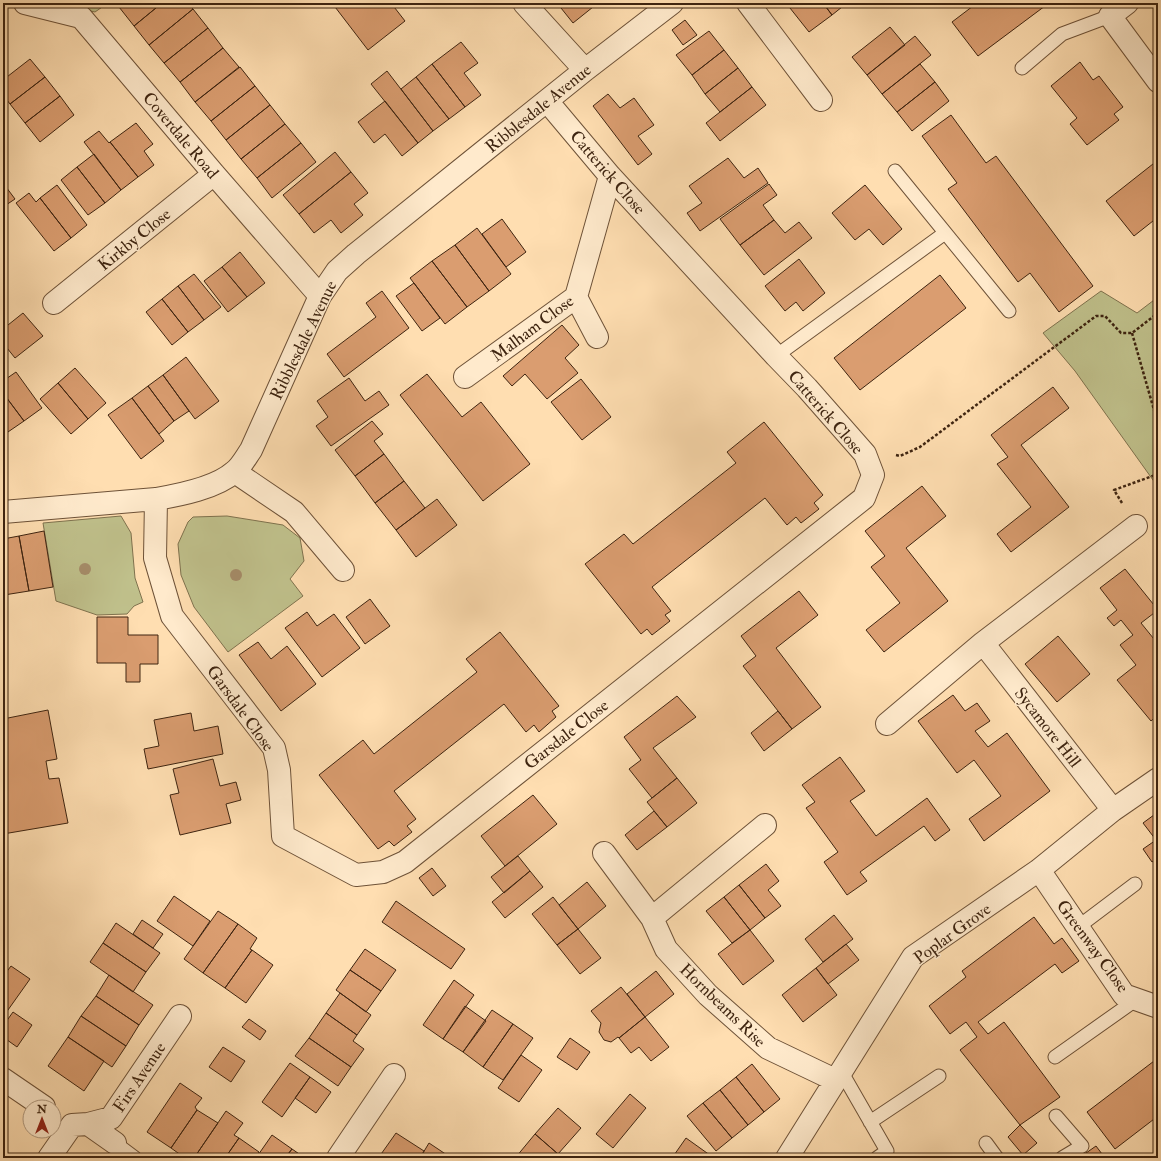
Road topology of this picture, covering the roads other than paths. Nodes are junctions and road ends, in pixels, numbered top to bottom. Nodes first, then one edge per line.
1 (25, 3) edge
2 (524, 3) edge
3 (672, 3) edge
4 (748, 3) edge
5 (1118, 10) edge
6 (1022, 68) dead end
7 (585, 70) junction
8 (1158, 81) edge
9 (821, 100) dead end
10 (546, 101) junction
11 (895, 171) dead end
12 (214, 174) junction
13 (610, 176) junction
14 (945, 233) junction
15 (320, 296) junction
16 (576, 297) junction
17 (54, 303) dead end
18 (1009, 311) dead end
19 (597, 337) dead end
20 (776, 356) junction
21 (465, 377) dead end
22 (235, 472) junction
23 (156, 499) junction
24 (3, 512) edge
25 (1136, 526) road end
26 (343, 570) dead end
27 (983, 643) junction
28 (618, 693) joint
29 (887, 724) dead end
30 (1158, 779) edge
31 (1113, 810) junction
32 (765, 825) dead end
33 (604, 853) dead end
34 (1039, 870) junction
35 (1135, 884) dead end
36 (652, 918) junction
37 (1078, 927) junction
38 (1137, 1000) junction
39 (1158, 1007) edge
40 (180, 1016) dead end
41 (1055, 1057) dead end
42 (394, 1075) dead end
43 (838, 1075) junction
44 (939, 1076) dead end
45 (3, 1079) edge
46 (32, 1099) edge
47 (1056, 1116) dead end
48 (62, 1117) edge
49 (870, 1122) junction
50 (80, 1125) junction
51 (115, 1144) joint
52 (986, 1144) dead end
53 (49, 1158) edge
54 (135, 1158) edge
55 (338, 1158) edge
56 (787, 1158) edge
57 (877, 1158) edge
58 (997, 1158) edge
59 (1062, 1158) edge

1 - 12 street, Coverdale Road
2 - 7 street
3 - 7 street, Ribblesdale Avenue
4 - 9 street
5 - 6 lane
5 - 8 street
7 - 10 street, Ribblesdale Avenue
10 - 13 street, Catterick Close
10 - 15 street, Ribblesdale Avenue
11 - 14 lane
12 - 15 street, Coverdale Road
12 - 17 street, Kirkby Close
13 - 16 street, Malham Close
13 - 20 street, Catterick Close
14 - 18 lane
14 - 20 lane
15 - 22 street, Ribblesdale Avenue
16 - 19 street
16 - 21 street, Malham Close
20 - 28 street, Catterick Close
22 - 23 street, Ribblesdale Avenue
22 - 26 street
23 - 24 street, Ribblesdale Avenue
23 - 28 street, Garsdale Close
25 - 27 street
27 - 29 street
27 - 31 street, Sycamore Hill
30 - 31 street, Poplar Grove
31 - 34 street, Poplar Grove
32 - 36 street
33 - 36 street, Hornbeams Rise
34 - 37 street, Greenway Close
34 - 43 street, Poplar Grove
35 - 37 lane
36 - 43 street, Hornbeams Rise
37 - 38 street, Greenway Close
38 - 39 street, Greenway Close
38 - 41 lane
40 - 50 street, Firs Avenue
42 - 55 street
43 - 49 lane
43 - 56 street, Poplar Grove
44 - 49 lane
45 - 46 street
47 - 59 lane
48 - 50 street
49 - 57 lane
50 - 51 street
50 - 53 street
51 - 54 lane
52 - 58 lane

